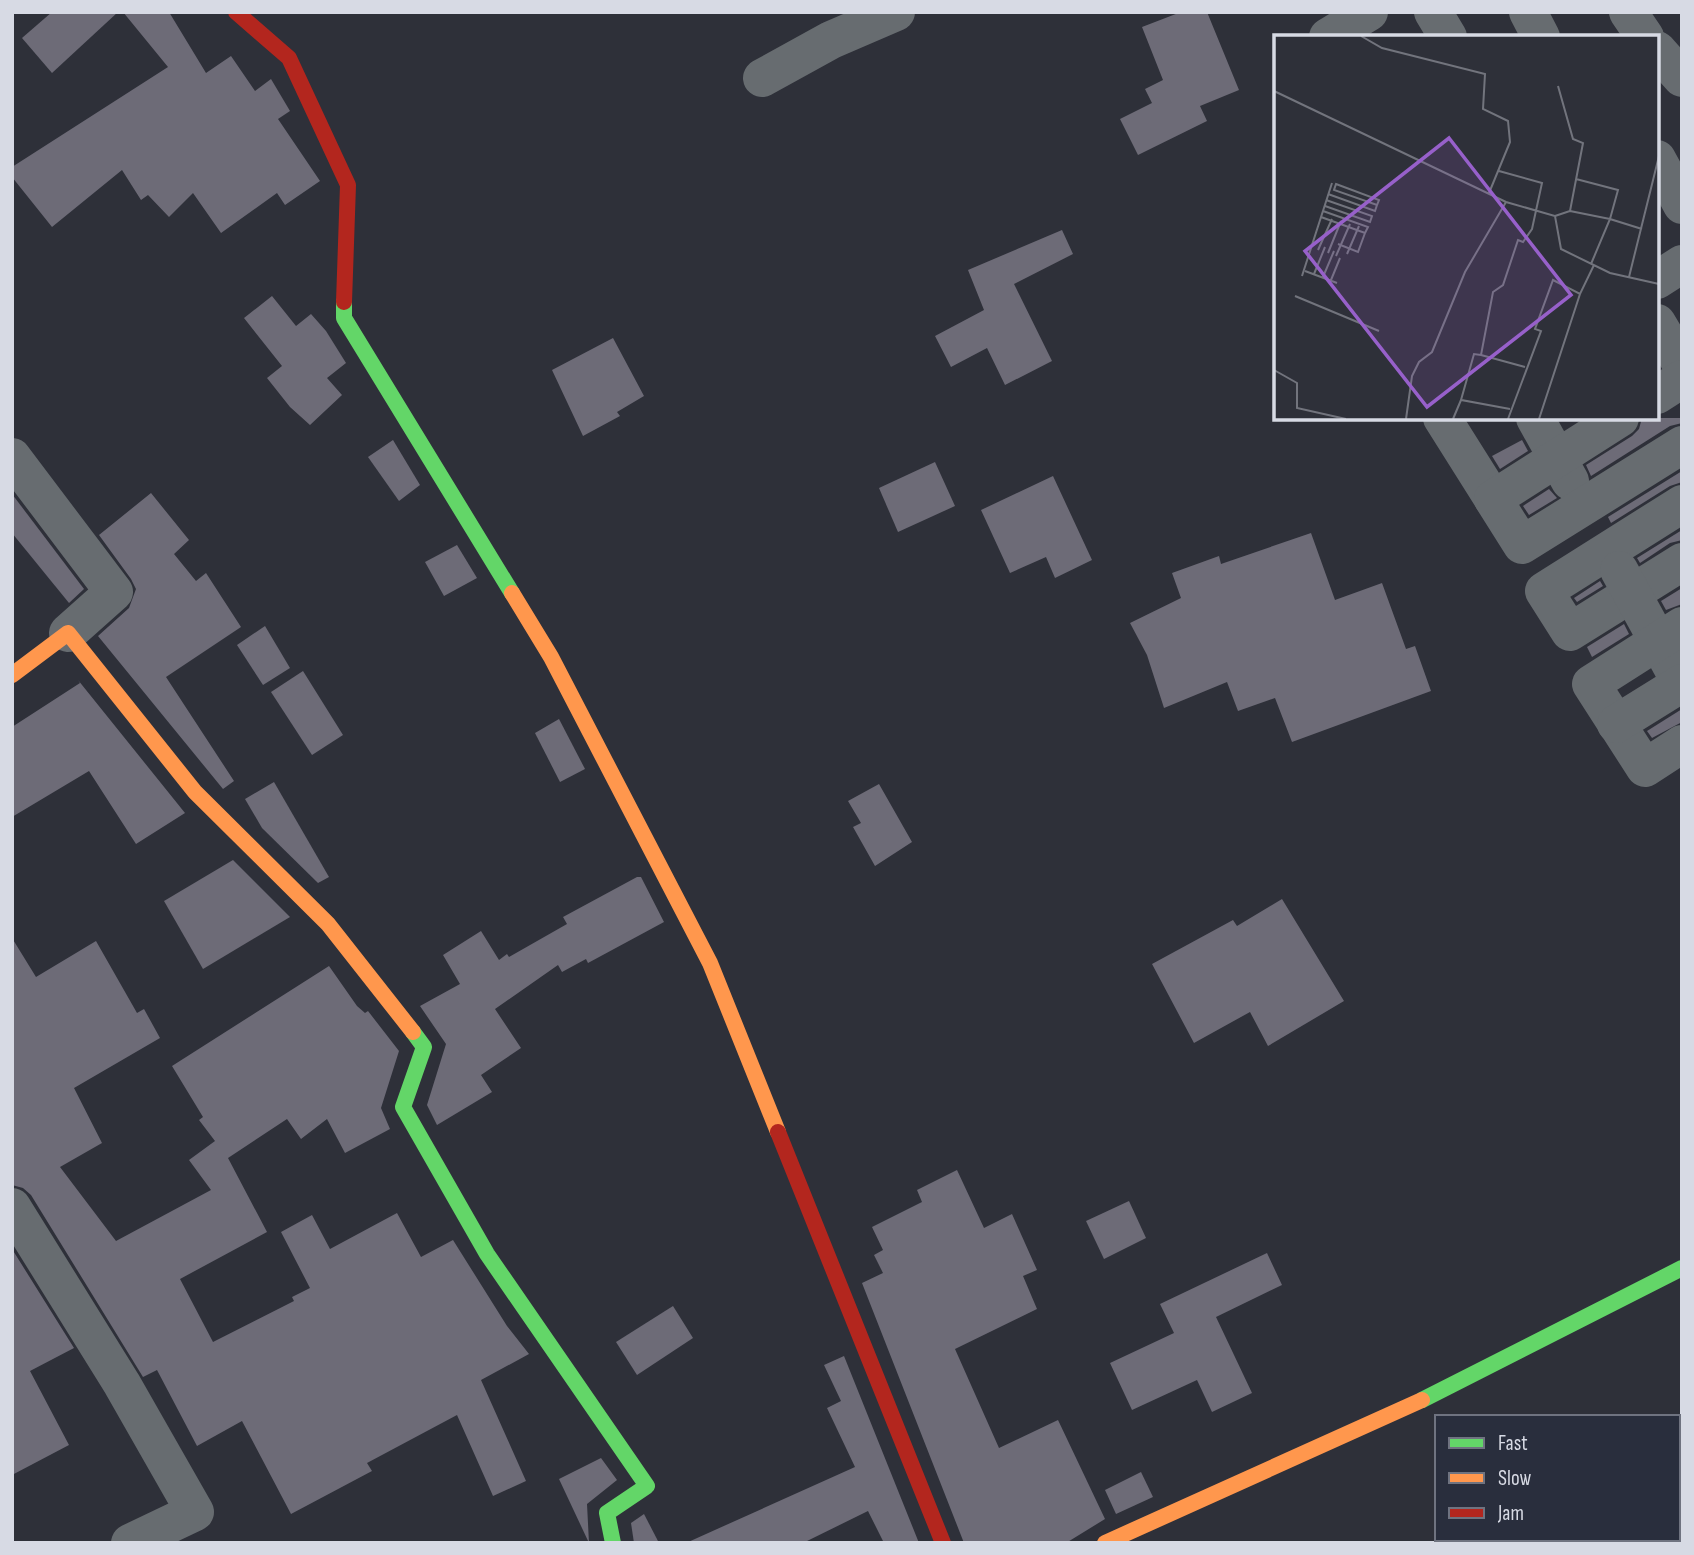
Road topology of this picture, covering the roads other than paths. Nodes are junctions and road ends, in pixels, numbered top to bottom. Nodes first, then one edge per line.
1 (236, 12) edge
2 (896, 12) edge
3 (1433, 12) edge
4 (1528, 12) edge
5 (1447, 35) edge
6 (1540, 35) edge
7 (1659, 54) edge
8 (762, 78) dead end
9 (1682, 78) edge
10 (1659, 164) edge
11 (1674, 202) edge
12 (1682, 264) edge
13 (1659, 278) edge
14 (1659, 326) edge
15 (1682, 365) edge
16 (1682, 379) edge
17 (1659, 394) edge
18 (1443, 420) edge
19 (1536, 420) edge
20 (1619, 420) edge
21 (1623, 420) edge
22 (1682, 445) edge
23 (12, 457) edge
24 (1557, 458) junction
25 (1650, 465) junction
26 (1493, 499) junction
27 (1584, 506) junction
28 (1679, 512) edge
29 (1522, 545) junction
30 (1608, 551) junction
31 (1682, 562) edge
32 (1544, 591) junction
33 (1632, 594) junction
34 (1570, 632) junction
35 (68, 633) junction
36 (1670, 634) edge
37 (12, 675) edge
38 (1681, 683) edge
39 (1591, 684) junction
40 (1616, 724) junction
41 (1682, 744) edge
42 (12, 1207) edge
43 (1682, 1268) edge
44 (1115, 1541) edge
45 (130, 1543) edge
46 (613, 1543) edge
47 (943, 1543) edge

1 - 47 street
2 - 8 street
3 - 5 street
4 - 6 street
7 - 9 street
10 - 11 street
12 - 13 street
14 - 15 street
16 - 17 street
18 - 26 street
19 - 24 street
20 - 24 street
21 - 25 street
22 - 25 street
23 - 35 street
24 - 26 street
24 - 27 street
25 - 27 street
25 - 28 street
26 - 29 street
27 - 29 street
27 - 30 street
28 - 30 street
29 - 32 street
30 - 32 street
30 - 33 street
31 - 33 street
32 - 34 street
33 - 34 street
33 - 36 street
34 - 39 street
35 - 37 street
35 - 46 street
36 - 38 street
36 - 39 street
38 - 40 street
39 - 40 street
40 - 41 street
42 - 45 street
43 - 44 street

